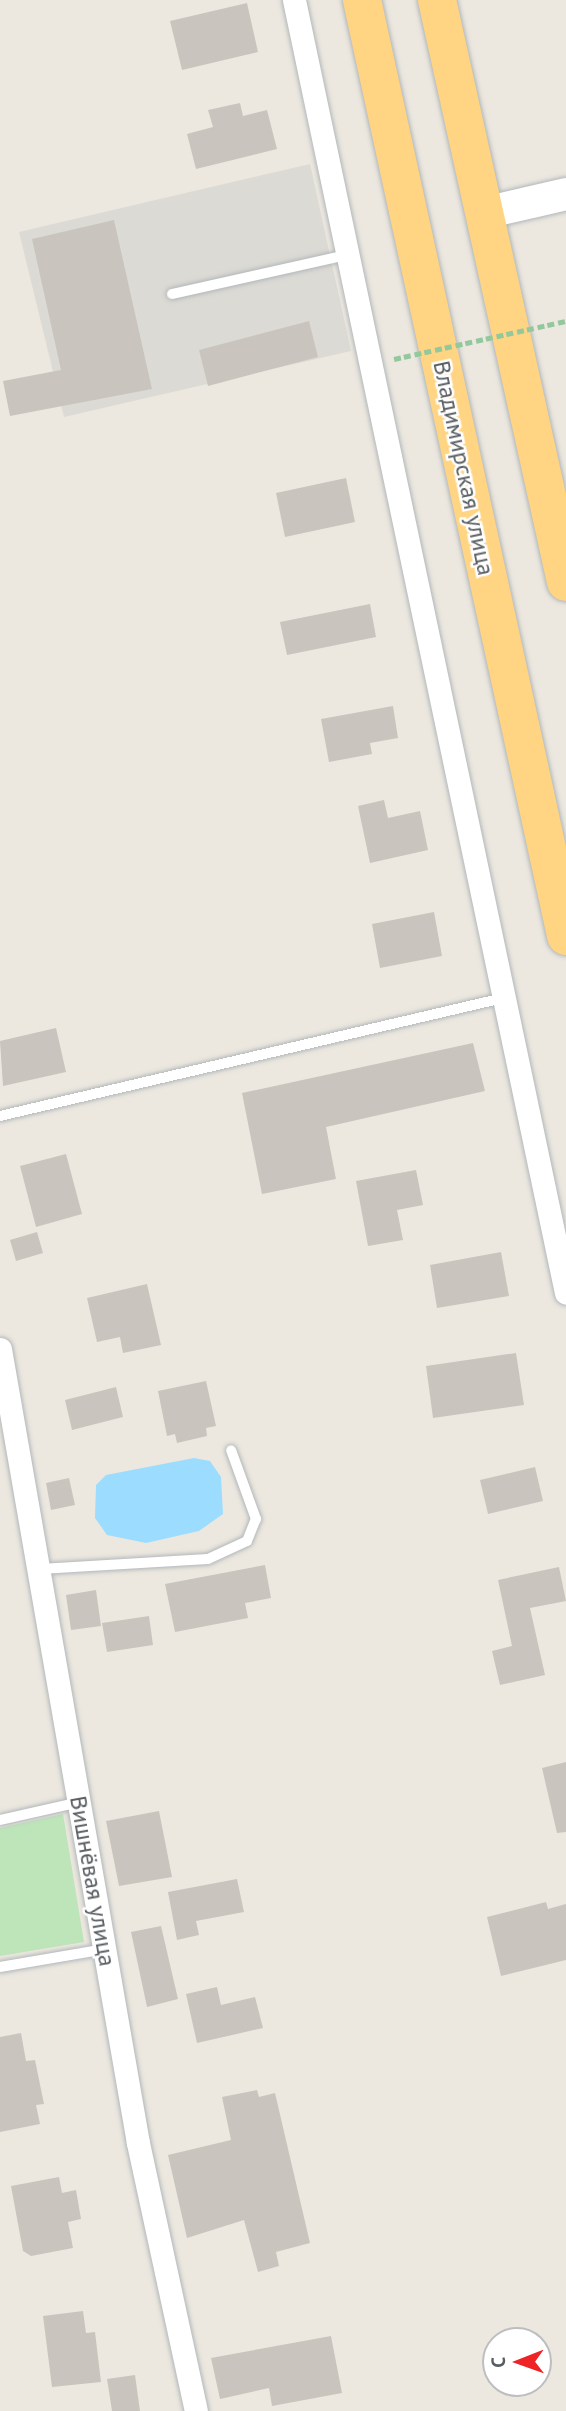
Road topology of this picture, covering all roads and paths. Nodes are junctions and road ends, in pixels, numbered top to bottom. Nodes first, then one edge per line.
1 (294, 0) edge
2 (362, 0) edge
3 (437, 0) edge
4 (566, 194) edge
5 (484, 213) junction
6 (347, 255) junction
7 (172, 294) dead end
8 (566, 321) edge
9 (394, 359) dead end
10 (566, 582) edge
11 (566, 936) edge
12 (503, 998) junction
13 (0, 1116) edge
14 (566, 1293) edge
15 (0, 1349) edge
16 (231, 1450) dead end
17 (40, 1569) junction
18 (80, 1802) junction
19 (0, 1820) edge
20 (105, 1950) junction
21 (0, 1967) edge
22 (196, 2411) edge

1 - 6 street
2 - 11 highway, Владимирская улица
3 - 5 highway
4 - 5 street
5 - 10 highway
6 - 7 lane
6 - 12 street
8 - 9 path, bridge
12 - 13 lane
12 - 14 street
15 - 17 street, Вишнёвая улица
16 - 17 lane
17 - 18 street, Вишнёвая улица
18 - 19 lane
18 - 20 street, Вишнёвая улица
20 - 21 lane
20 - 22 street, Вишнёвая улица

